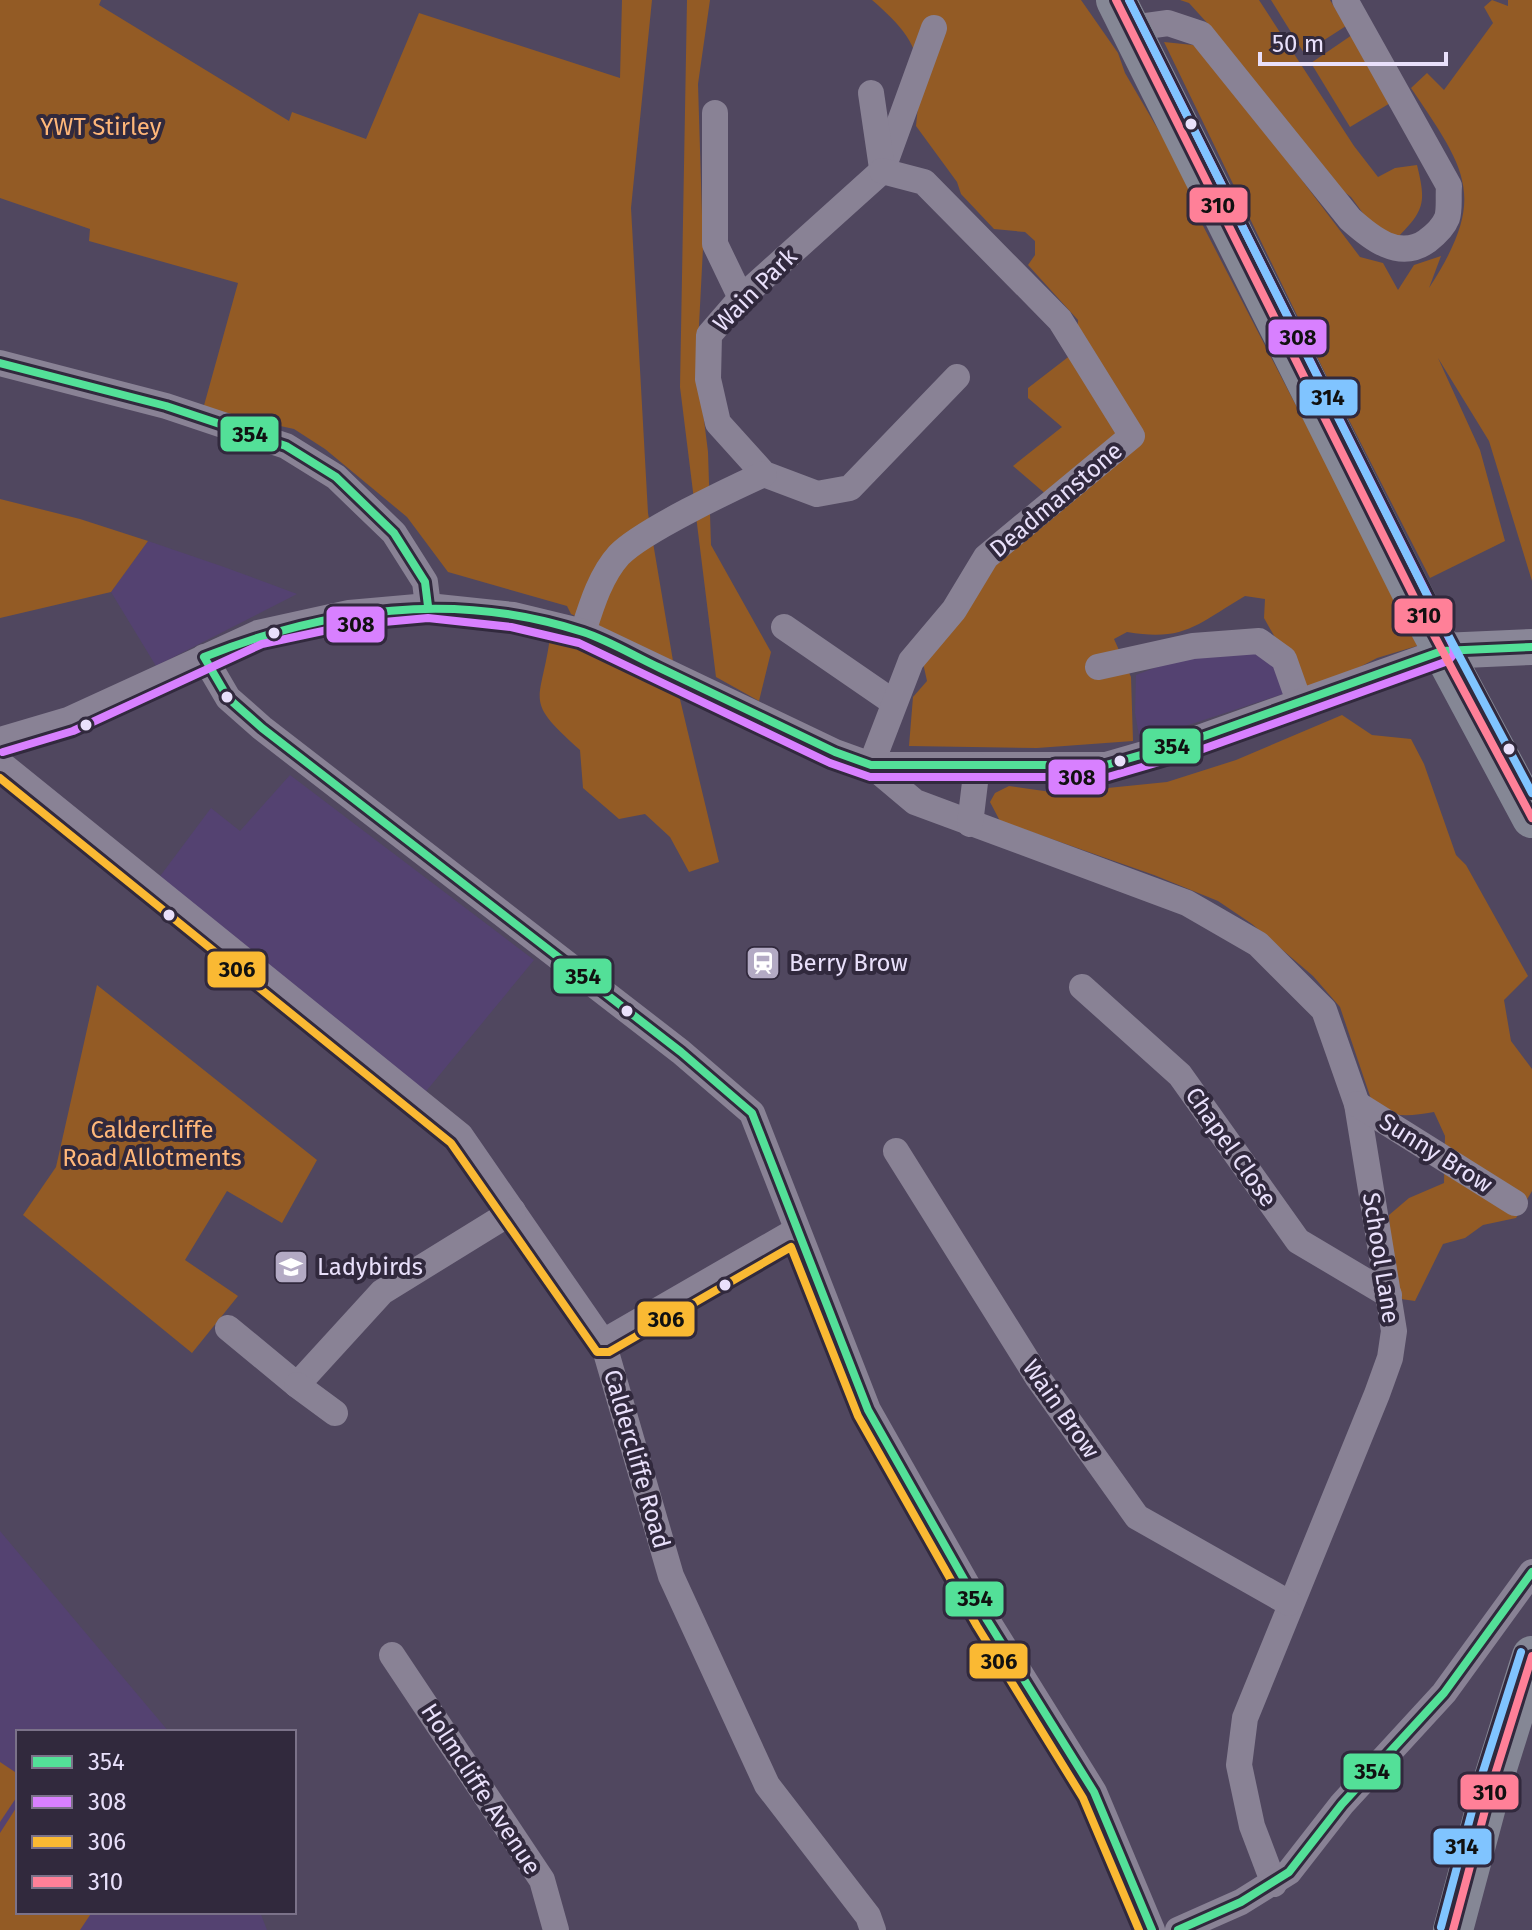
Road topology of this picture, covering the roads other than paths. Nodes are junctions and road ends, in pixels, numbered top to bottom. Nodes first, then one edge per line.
1 (1345, 0) edge
2 (1124, 14) edge
3 (934, 28) dead end
4 (871, 93) dead end
5 (715, 113) dead end
6 (882, 171) junction
7 (741, 298) junction
8 (0, 363) edge
9 (957, 377) dead end
10 (764, 474) junction
11 (428, 606) junction
12 (784, 627) dead end
13 (583, 632) junction
14 (1528, 639) edge
15 (1442, 651) junction
16 (204, 657) junction
17 (1098, 667) dead end
18 (893, 702) junction
19 (1300, 704) junction
20 (0, 740) edge
21 (0, 763) edge
22 (871, 765) junction
23 (977, 766) junction
24 (1532, 818) edge
25 (970, 824) junction
26 (1082, 987) dead end
27 (1357, 1104) junction
28 (896, 1151) dead end
29 (1515, 1203) dead end
30 (513, 1211) junction
31 (797, 1230) junction
32 (1389, 1295) junction
33 (228, 1328) dead end
34 (603, 1342) junction
35 (297, 1385) junction
36 (335, 1413) dead end
37 (1532, 1572) edge
38 (1289, 1603) junction
39 (392, 1655) dead end
40 (1531, 1664) edge
41 (1274, 1884) junction
42 (1181, 1927) edge
43 (556, 1930) edge
44 (873, 1930) edge
45 (1152, 1930) edge
46 (1453, 1930) edge

1 - 2 street
2 - 15 main road
3 - 6 street
4 - 6 street
5 - 7 street
6 - 7 street, Wain Park
6 - 18 street, Deadmanstone
7 - 10 street, Wain Park
8 - 11 street
9 - 10 street, Wain Park
10 - 13 street
11 - 13 street
11 - 16 street
12 - 18 street
13 - 22 street
14 - 15 main road
15 - 19 street
15 - 24 main road
16 - 20 street
16 - 31 street
17 - 19 street
18 - 22 street, Deadmanstone
19 - 23 street
21 - 30 street, Caldercliffe Road
22 - 23 street
22 - 25 street, School Lane
23 - 25 street
25 - 27 street, School Lane
26 - 32 street, Chapel Close
27 - 29 street, Sunny Brow
27 - 32 street, School Lane
28 - 38 street, Wain Brow
30 - 34 street, Caldercliffe Road
30 - 35 street
31 - 34 street
31 - 45 street
32 - 38 street, School Lane
33 - 35 street
34 - 44 street, Caldercliffe Road
35 - 36 street
37 - 41 street
38 - 41 street, School Lane
39 - 43 street, Holmcliffe Avenue
40 - 46 main road
41 - 42 street

